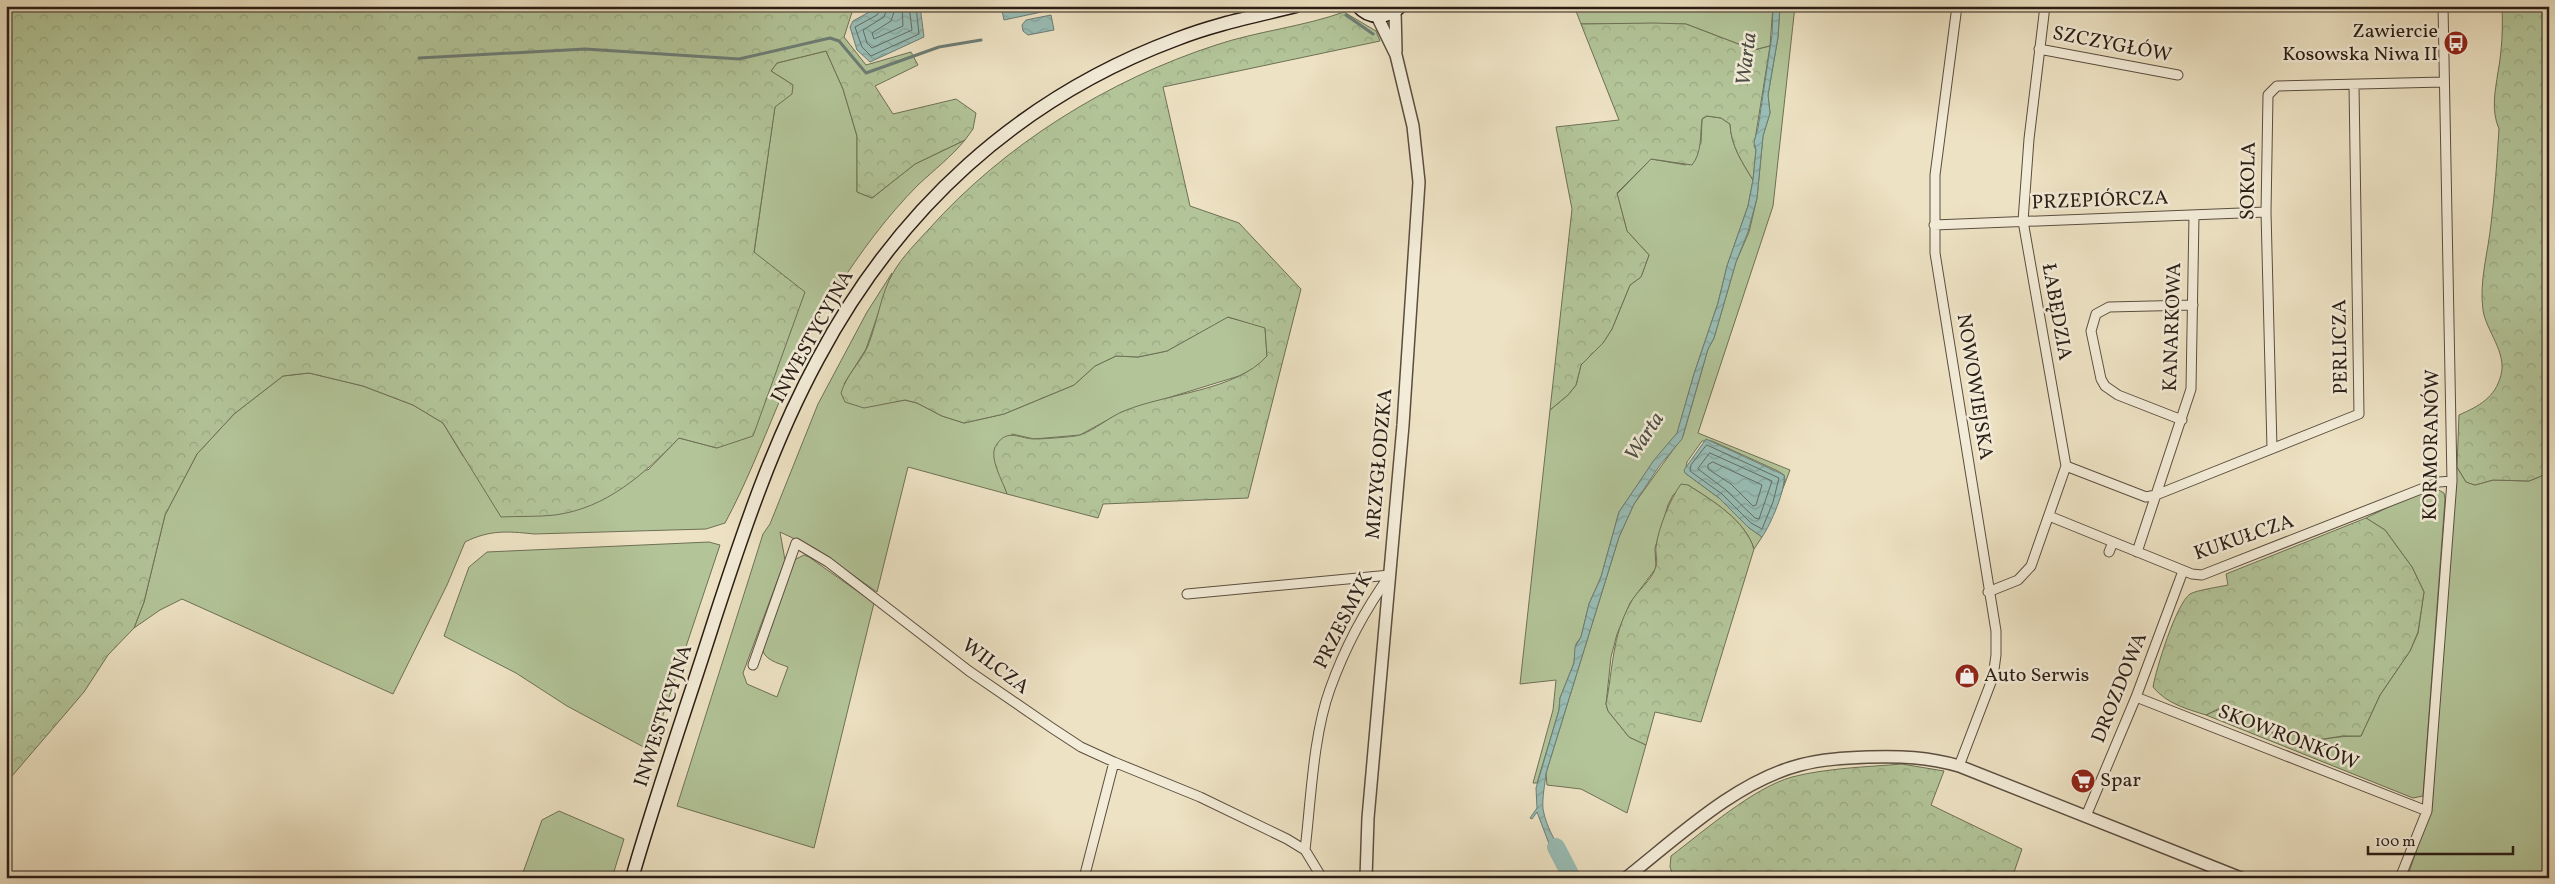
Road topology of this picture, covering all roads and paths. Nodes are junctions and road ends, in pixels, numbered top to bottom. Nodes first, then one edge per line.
1 (1296, 6) edge
2 (1358, 6) edge
3 (1957, 6) edge
4 (2045, 6) edge
5 (2443, 6) edge
6 (1398, 9) edge
7 (1377, 16) junction
8 (2039, 49) junction
9 (1396, 55) junction
10 (2178, 75) dead end
11 (2444, 82) junction
12 (2354, 85) junction
13 (2266, 212) junction
14 (2194, 215) junction
15 (2023, 221) junction
16 (1934, 225) junction
17 (2193, 305) junction
18 (2182, 420) junction
19 (2272, 448) junction
20 (2066, 466) junction
21 (2452, 481) junction
22 (2156, 495) junction
23 (2049, 516) junction
24 (2113, 542) junction
25 (2109, 552) dead end
26 (2137, 552) junction
27 (2183, 571) junction
28 (1390, 575) junction
29 (1988, 592) junction
30 (1188, 594) dead end
31 (753, 665) dead end
32 (2136, 697) junction
33 (1114, 762) junction
34 (1959, 766) junction
35 (2427, 811) junction
36 (2086, 816) junction
37 (1305, 850) junction
38 (632, 878) edge
39 (1084, 878) edge
40 (1322, 878) edge
41 (1366, 878) edge
42 (1626, 878) edge
43 (2241, 878) edge
44 (2400, 878) edge

1 - 38 main road, INWESTYCYJNA
2 - 7 main road
3 - 16 street, NOWOWIEJSKA
4 - 8 street, ŁABĘDZIA
5 - 11 street, KORMORANÓW
6 - 7 main road
6 - 9 street, MRZYGŁODZKA
7 - 9 street, MRZYGŁODZKA
8 - 10 street, SZCZYGŁÓW
8 - 15 street, ŁABĘDZIA
9 - 28 street, MRZYGŁODZKA
11 - 12 street, SOKOLA
11 - 21 street, KORMORANÓW
12 - 13 street, SOKOLA
12 - 19 street, PERLICZA
13 - 14 street, PRZEPIÓRCZA
13 - 19 street, SOKOLA
14 - 15 street, PRZEPIÓRCZA
14 - 17 street, KANARKOWA
15 - 16 street, PRZEPIÓRCZA
15 - 20 street, ŁABĘDZIA
16 - 29 street, NOWOWIEJSKA
17 - 18 street, KANARKOWA
17 - 18 street
18 - 22 street, KANARKOWA
19 - 22 street, PERLICZA
20 - 22 street
20 - 23 street, ŁABĘDZIA
21 - 27 street, KUKUŁCZA
21 - 35 street, KORMORANÓW
22 - 26 street, KANARKOWA
23 - 24 street, KUKUŁCZA
23 - 29 street, ŁABĘDZIA
24 - 25 street
24 - 26 street, KUKUŁCZA
26 - 27 street, KUKUŁCZA
27 - 32 street, DROZDOWA
28 - 30 street, PRZESMYK
28 - 37 street, PRZESMYK
28 - 41 street, MRZYGŁODZKA
29 - 34 street, NOWOWIEJSKA
31 - 33 street, WILCZA
32 - 35 street, SKOWRONKÓW
32 - 36 street, DROZDOWA
33 - 37 street, WILCZA
33 - 39 street
34 - 36 street
34 - 42 street
35 - 44 street, KORMORANÓW
36 - 43 street
37 - 40 street

